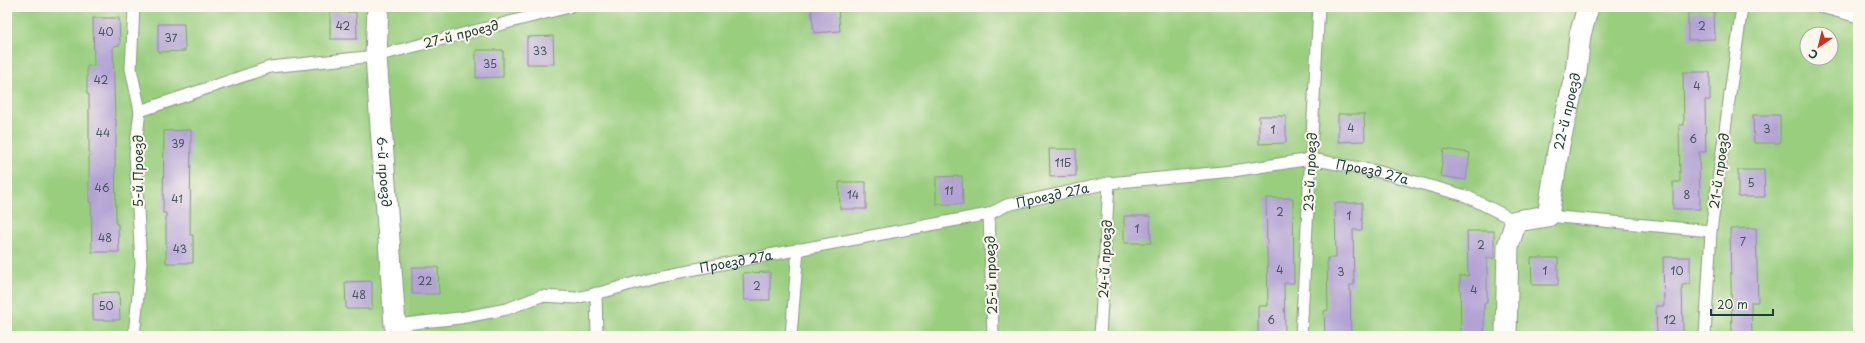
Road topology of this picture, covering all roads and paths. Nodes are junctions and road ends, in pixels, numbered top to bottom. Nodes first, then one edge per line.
1 (134, 7) edge
2 (378, 7) edge
3 (567, 7) edge
4 (1319, 7) edge
5 (1588, 7) edge
6 (1742, 7) edge
7 (1821, 7) edge
8 (1857, 13) edge
9 (376, 56) junction
10 (140, 111) junction
11 (1311, 159) junction
12 (1109, 182) junction
13 (989, 214) junction
14 (1548, 216) junction
15 (1516, 221) junction
16 (1711, 231) junction
17 (798, 249) junction
18 (596, 293) junction
19 (397, 330) edge
20 (134, 336) edge
21 (597, 336) edge
22 (791, 336) edge
23 (993, 336) edge
24 (1100, 336) edge
25 (1301, 336) edge
26 (1506, 336) edge
27 (1705, 336) edge

1 - 10 lane, 5-й Проезд
2 - 9 street, 6-й проезд
3 - 9 lane, 27-й проезд
4 - 11 lane, 23-й проезд
5 - 14 street, 22-й проезд
6 - 16 lane, 21-й проезд
7 - 8 lane
9 - 10 lane, 27-й проезд
9 - 19 street, 6-й проезд
10 - 20 lane, 5-й Проезд
11 - 12 lane, Проезд 27а
11 - 15 lane, Проезд 27а
11 - 25 lane, 23-й проезд
12 - 13 lane, Проезд 27а
12 - 24 lane, 24-й проезд
13 - 17 lane, Проезд 27а
13 - 23 lane, 25-й проезд
14 - 15 street
14 - 16 lane
15 - 26 street
16 - 27 lane, 21-й проезд
17 - 18 lane, Проезд 27а
17 - 22 lane
18 - 19 lane, Проезд 27а
18 - 21 lane

